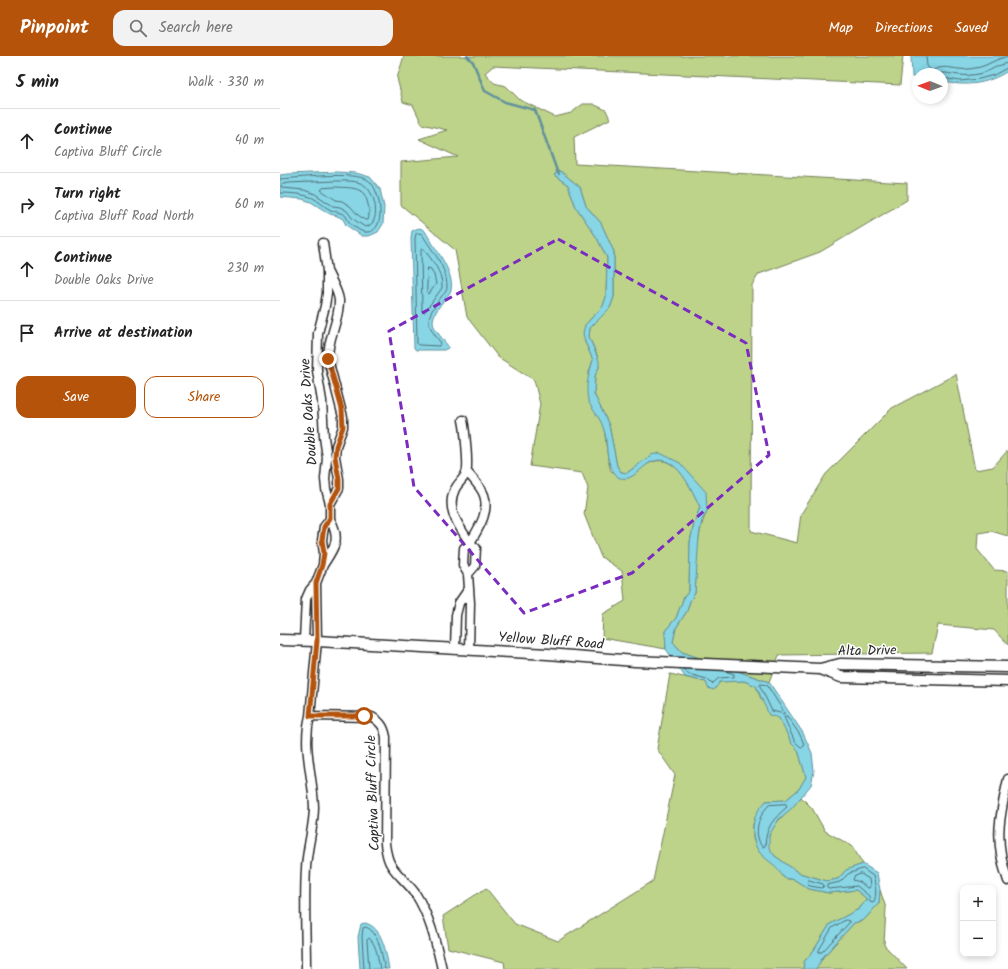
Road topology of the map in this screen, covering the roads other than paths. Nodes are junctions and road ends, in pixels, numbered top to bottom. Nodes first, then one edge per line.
1 (323, 243) dead end
2 (327, 271) junction
3 (463, 420) dead end
4 (467, 472) junction
5 (330, 504) junction
6 (330, 518) junction
7 (470, 542) junction
8 (322, 565) junction
9 (468, 574) junction
10 (316, 583) junction
11 (468, 590) junction
12 (456, 615) junction
13 (470, 615) junction
14 (280, 640) edge
15 (304, 640) junction
16 (317, 641) junction
17 (455, 649) junction
18 (469, 650) junction
19 (1008, 666) edge
20 (820, 669) junction
21 (1008, 681) edge
22 (310, 716) junction
23 (1008, 779) edge
24 (1008, 881) edge
25 (306, 969) edge
26 (442, 969) edge

1 - 2 street, Double Oaks Drive
2 - 5 street, Double Oaks Drive
2 - 5 street, Double Oaks Drive
3 - 4 street
4 - 7 street
4 - 7 street
5 - 6 street, Double Oaks Drive
6 - 8 street, Double Oaks Drive
6 - 8 street, Double Oaks Drive
7 - 9 street
7 - 9 street
8 - 10 street, Double Oaks Drive
9 - 11 street
10 - 15 street, Double Oaks Drive
10 - 16 street, Double Oaks Drive
11 - 12 street
11 - 13 street
12 - 13 street
12 - 17 street
13 - 18 street
14 - 15 street, Yellow Bluff Road
15 - 16 street, Yellow Bluff Road
16 - 17 street, Yellow Bluff Road
16 - 22 street, Double Oaks Drive
17 - 18 street, Yellow Bluff Road
18 - 20 street, Yellow Bluff Road
19 - 20 street, Alta Drive
20 - 21 street, Alta Drive
22 - 25 street, Double Oaks Drive
22 - 26 street, Captiva Bluff Circle
23 - 24 street

